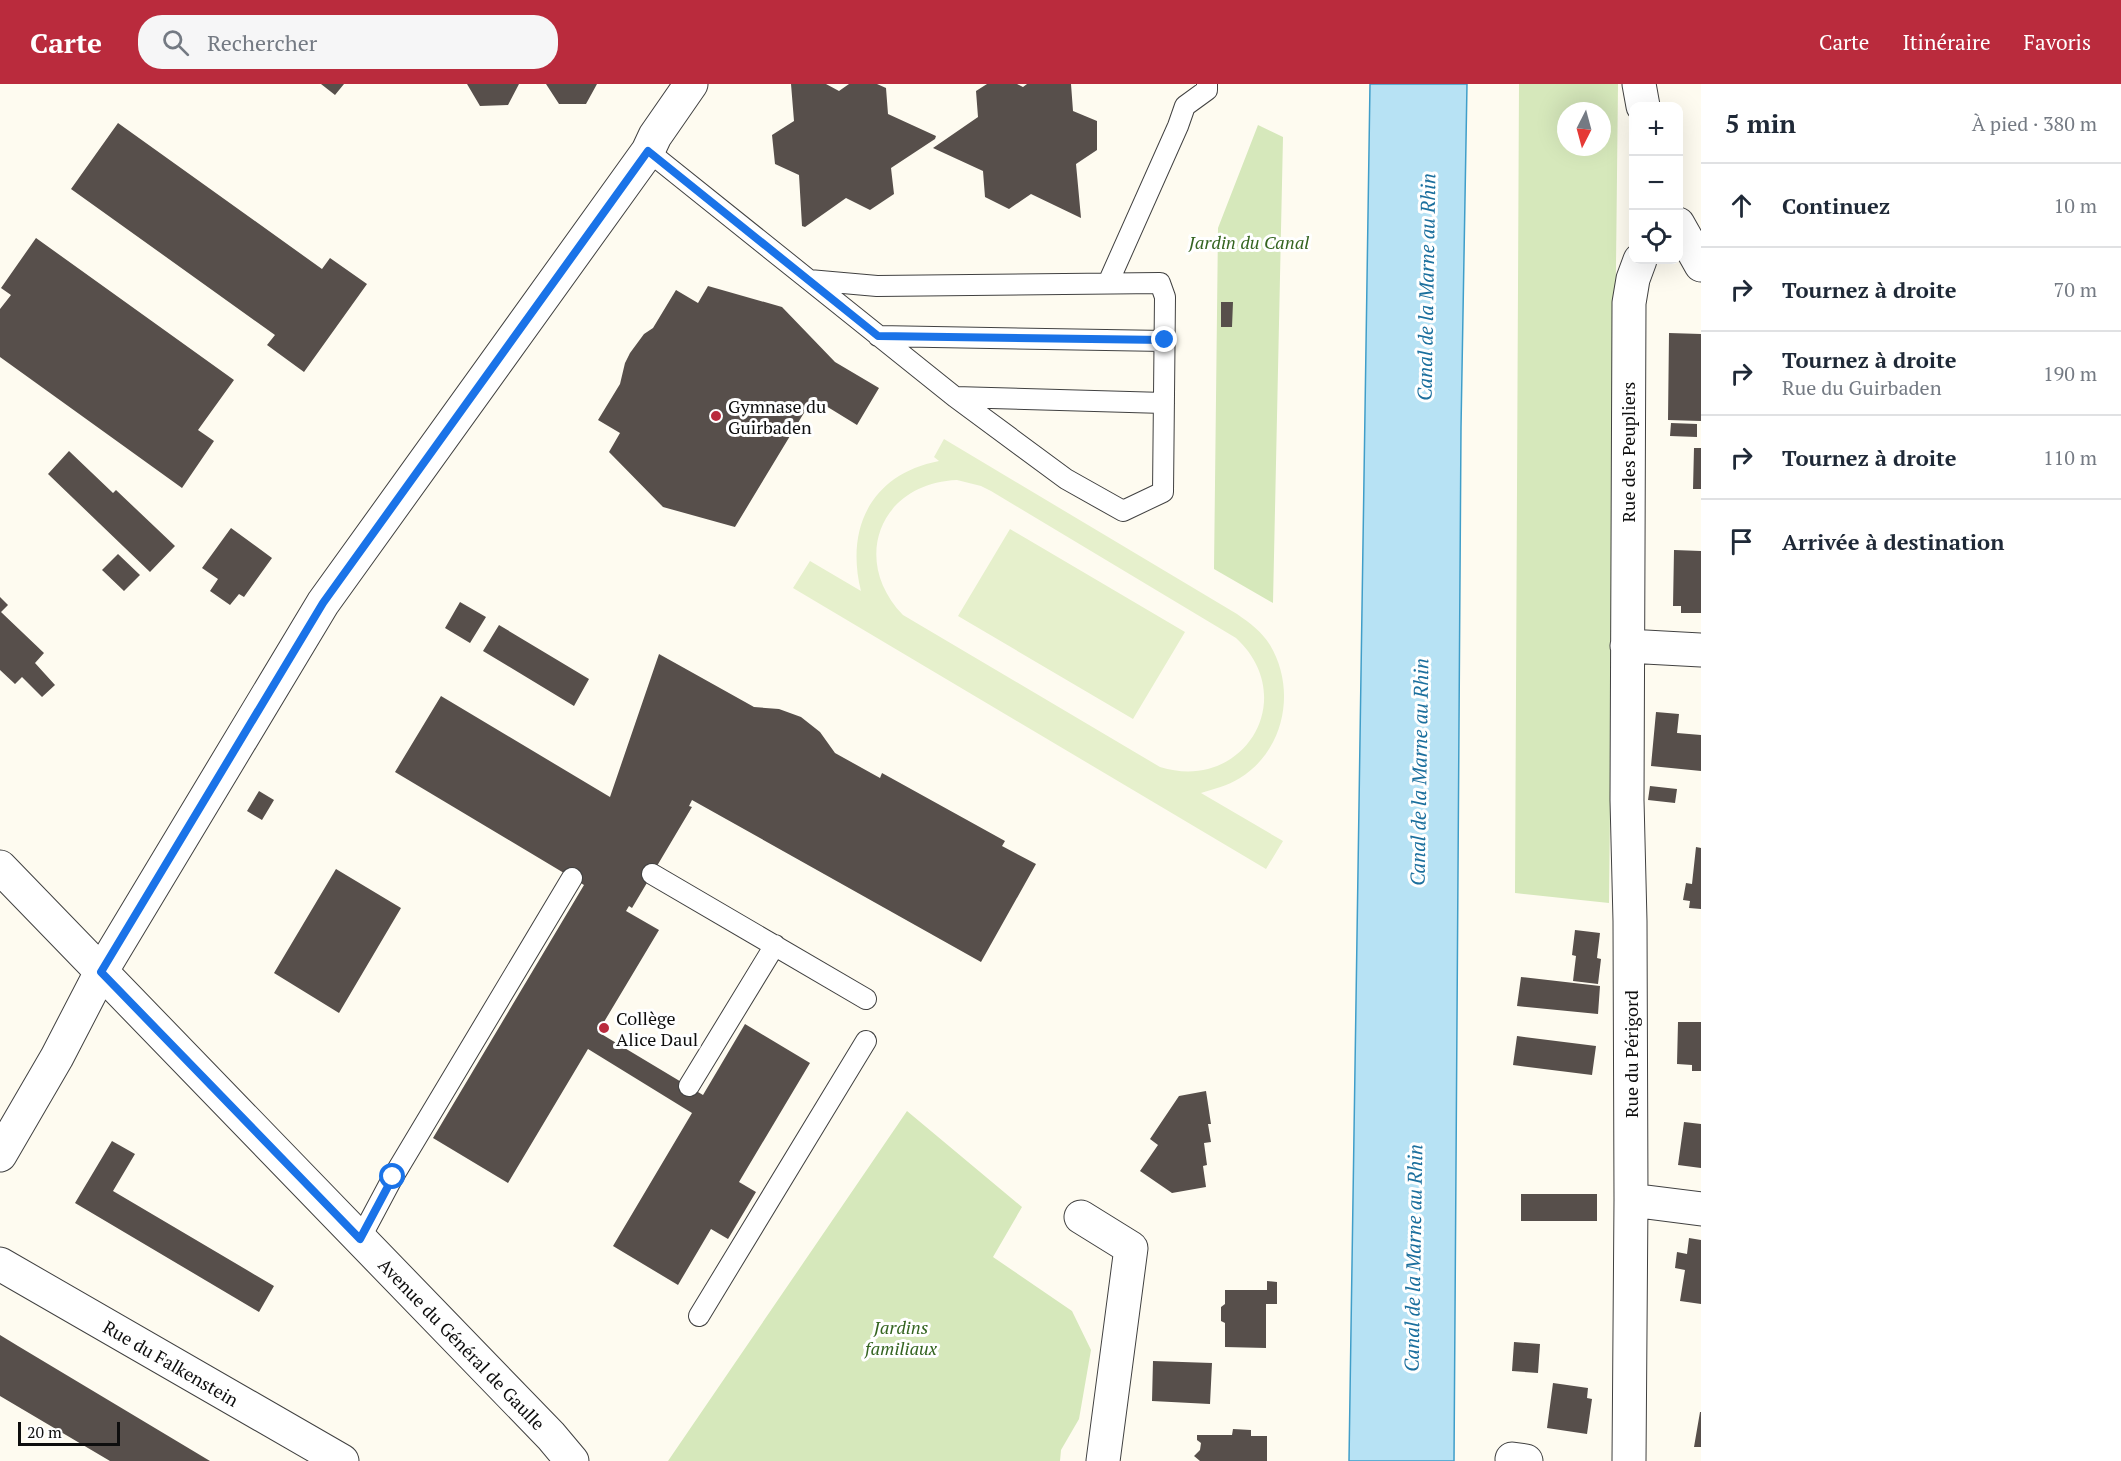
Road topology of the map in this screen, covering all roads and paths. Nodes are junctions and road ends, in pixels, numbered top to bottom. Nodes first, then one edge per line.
1 (691, 84) edge
2 (1207, 84) edge
3 (1639, 84) edge
4 (1642, 102) edge
5 (648, 151) junction
6 (1683, 233) edge
7 (1639, 264) edge
8 (1701, 265) edge
9 (808, 280) junction
10 (1108, 283) junction
11 (878, 336) junction
12 (1165, 340) junction
13 (955, 397) junction
14 (1164, 404) junction
15 (1627, 646) junction
16 (1701, 650) edge
17 (0, 867) edge
18 (652, 874) dead end
19 (572, 878) dead end
20 (775, 945) junction
21 (101, 972) junction
22 (867, 999) dead end
23 (866, 1041) dead end
24 (689, 1086) dead end
25 (0, 1155) edge
26 (1631, 1200) junction
27 (1701, 1209) edge
28 (1081, 1217) dead end
29 (360, 1239) junction
30 (0, 1264) edge
31 (699, 1316) dead end
32 (342, 1461) edge
33 (572, 1461) edge
34 (1103, 1461) edge
35 (1629, 1461) edge

1 - 5 street
2 - 10 lane
3 - 4 street
5 - 9 lane
5 - 21 street
6 - 8 street
7 - 15 street, Rue des Peupliers
9 - 10 lane
9 - 11 lane
10 - 12 lane
11 - 12 lane
11 - 13 lane
12 - 14 lane
13 - 14 lane
13 - 14 lane
15 - 16 street
15 - 26 street, Rue du Périgord
17 - 21 street, Avenue du Général de Gaulle
18 - 20 lane
19 - 29 lane
20 - 22 lane
20 - 24 lane
21 - 25 street
21 - 29 street, Avenue du Général de Gaulle
23 - 31 lane
26 - 27 street
26 - 35 street, Rue du Périgord
28 - 34 street
29 - 33 street, Avenue du Général de Gaulle
30 - 32 street, Rue du Falkenstein

